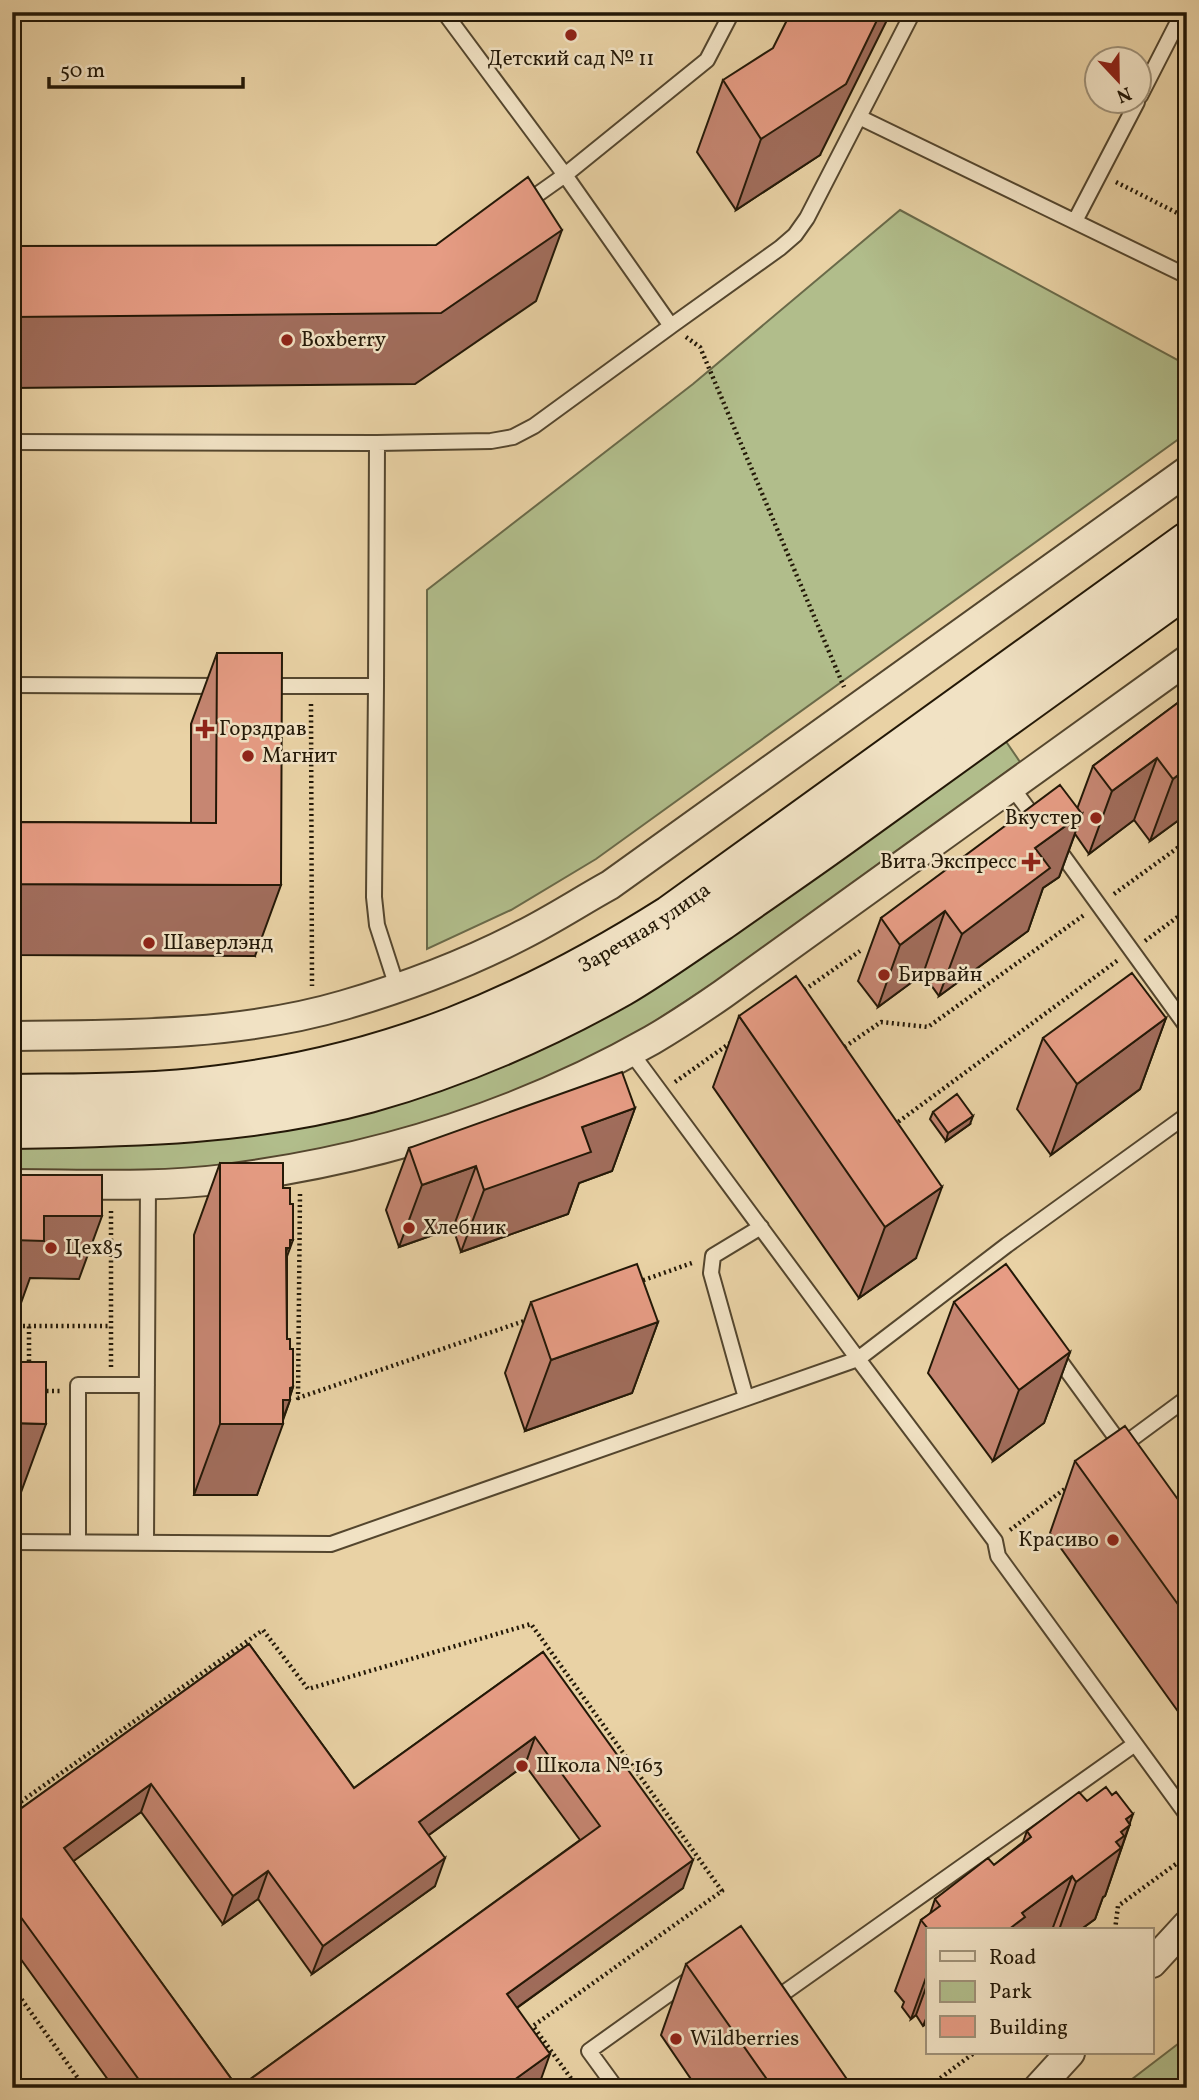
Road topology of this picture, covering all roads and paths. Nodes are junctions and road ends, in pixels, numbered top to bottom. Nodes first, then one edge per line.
1 (444, 12) edge
2 (732, 12) edge
3 (913, 12) edge
4 (1183, 12) edge
5 (1154, 67) edge
6 (1130, 116) edge
7 (859, 117) junction
8 (1099, 174) junction
9 (565, 176) junction
10 (510, 213) edge
11 (1187, 218) edge
12 (1075, 221) junction
13 (1187, 276) edge
14 (671, 326) junction
15 (12, 442) edge
16 (377, 443) junction
17 (1187, 471) edge
18 (1187, 542) edge
19 (1187, 587) edge
20 (1187, 660) edge
21 (12, 685) edge
22 (311, 686) junction
23 (376, 686) junction
24 (845, 691) dead end
25 (1011, 786) junction
26 (1187, 841) edge
27 (1098, 905) junction
28 (1187, 910) edge
29 (860, 951) dead end
30 (1131, 951) junction
31 (397, 987) junction
32 (312, 992) dead end
33 (799, 994) edge
34 (1187, 1027) edge
35 (12, 1036) edge
36 (736, 1039) dead end
37 (631, 1051) junction
38 (830, 1058) edge
39 (661, 1092) junction
40 (12, 1094) edge
41 (1187, 1115) edge
42 (12, 1129) edge
43 (885, 1131) edge
44 (300, 1182) dead end
45 (12, 1184) edge
46 (148, 1184) junction
47 (111, 1202) dead end
48 (761, 1227) junction
49 (713, 1256) junction
50 (633, 1283) edge
51 (530, 1319) dead end
52 (12, 1325) edge
53 (29, 1325) junction
54 (111, 1326) junction
55 (1042, 1337) edge
56 (858, 1359) junction
57 (29, 1378) edge
58 (111, 1385) junction
59 (147, 1385) junction
60 (29, 1391) edge
61 (53, 1391) dead end
62 (746, 1398) junction
63 (1187, 1398) edge
64 (1080, 1478) dead end
65 (995, 1541) junction
66 (12, 1542) edge
67 (78, 1542) junction
68 (146, 1542) junction
69 (1135, 1744) junction
70 (12, 1808) edge
71 (1187, 1815) edge
72 (1187, 1856) edge
73 (1187, 1925) edge
74 (1115, 1928) edge
75 (1154, 1961) edge
76 (706, 1967) edge
77 (12, 1986) edge
78 (762, 1992) edge
79 (973, 2054) edge
80 (1069, 2054) edge
81 (85, 2088) edge
82 (578, 2088) edge
83 (616, 2088) edge
84 (927, 2088) edge
85 (1038, 2088) edge

1 - 9 lane
2 - 9 lane
3 - 7 lane
4 - 5 lane
6 - 8 lane
7 - 12 lane
7 - 14 lane
8 - 11 path
8 - 12 lane
9 - 10 lane
9 - 14 lane
12 - 13 lane
14 - 16 lane
14 - 24 path
15 - 16 lane
16 - 23 lane
17 - 31 street
18 - 40 street, Заречная улица
19 - 42 street, Заречная улица
20 - 25 street
21 - 22 lane
22 - 23 lane
22 - 32 path
23 - 31 lane
25 - 27 lane
25 - 37 street
26 - 27 path
27 - 30 lane
27 - 38 path
28 - 30 path
29 - 33 path
30 - 34 lane
30 - 43 path
31 - 35 street
36 - 39 path
37 - 39 lane
37 - 46 street
39 - 48 lane
41 - 56 lane
44 - 51 path
45 - 46 street
46 - 59 lane
47 - 54 path
48 - 49 lane
48 - 56 lane
49 - 50 path
49 - 62 lane
52 - 53 path
53 - 54 path
53 - 57 path
54 - 58 path
55 - 63 lane
56 - 62 lane
56 - 65 lane
58 - 59 lane
58 - 67 lane
59 - 68 lane
60 - 61 path
62 - 68 lane
64 - 65 path
65 - 69 lane
66 - 67 lane
67 - 68 lane
69 - 71 lane
69 - 78 lane
70 - 82 path
72 - 74 path
73 - 75 street
76 - 83 lane
77 - 81 path
79 - 84 path
80 - 85 street

